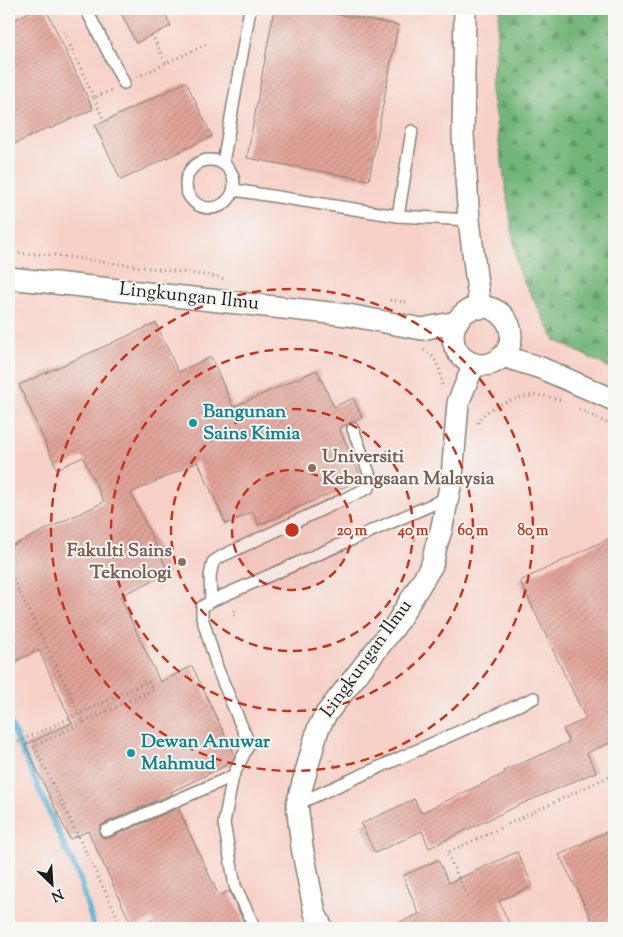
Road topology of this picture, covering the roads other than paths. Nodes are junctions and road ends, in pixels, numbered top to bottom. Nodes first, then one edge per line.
1 (86, 9) edge
2 (250, 9) edge
3 (465, 9) edge
4 (124, 83) dead end
5 (412, 131) dead end
6 (223, 163) junction
7 (234, 190) junction
8 (398, 216) junction
9 (469, 220) junction
10 (9, 278) edge
11 (480, 308) junction
12 (457, 322) junction
13 (503, 356) junction
14 (474, 364) junction
15 (614, 400) edge
16 (353, 429) dead end
17 (447, 498) junction
18 (211, 601) junction
19 (534, 698) dead end
20 (233, 776) junction
21 (297, 804) junction
22 (106, 831) dead end
23 (255, 928) edge
24 (322, 928) edge

1 - 4 lane
2 - 6 lane
3 - 9 street
5 - 8 lane
6 - 7 lane
6 - 7 lane
7 - 8 lane
8 - 9 lane
9 - 11 street
10 - 12 street, Lingkungan Ilmu
11 - 12 street
11 - 13 street
12 - 14 street
13 - 14 street
13 - 15 street
14 - 17 street, Lingkungan Ilmu
16 - 18 lane
17 - 18 lane
17 - 21 street, Lingkungan Ilmu
18 - 20 lane
19 - 21 lane
20 - 22 lane
20 - 23 lane
21 - 24 street, Lingkungan Ilmu

